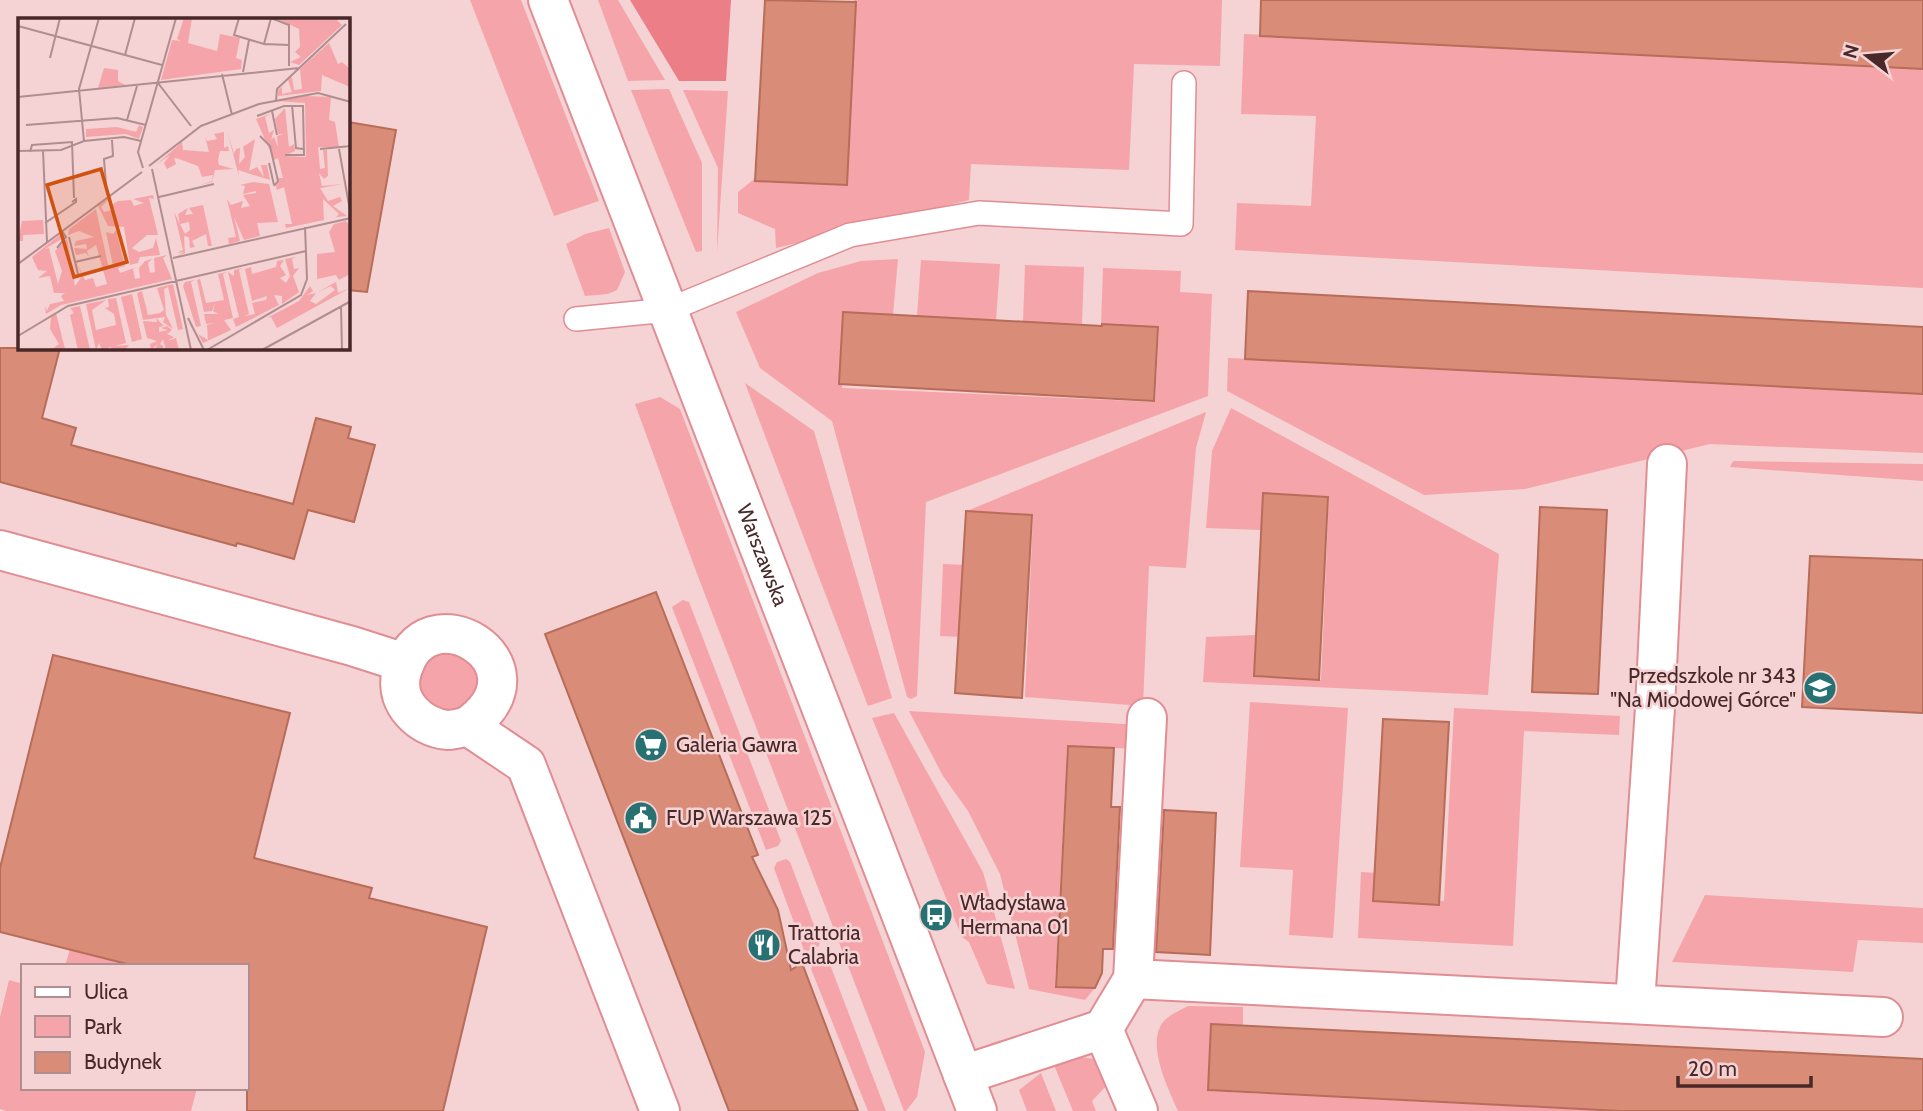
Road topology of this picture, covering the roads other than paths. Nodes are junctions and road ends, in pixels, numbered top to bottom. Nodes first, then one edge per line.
1 (548, 0) edge
2 (1184, 83) dead end
3 (668, 310) junction
4 (576, 319) dead end
5 (1667, 464) dead end
6 (0, 550) edge
7 (405, 663) junction
8 (1147, 718) dead end
9 (468, 726) junction
10 (1133, 979) junction
11 (1635, 1003) junction
12 (1883, 1017) dead end
13 (1103, 1029) junction
14 (963, 1075) junction
15 (660, 1111) edge
16 (977, 1111) edge
17 (1138, 1111) edge

1 - 3 street, Warszawska
2 - 3 lane
3 - 4 lane
3 - 14 street, Warszawska
5 - 11 street
6 - 7 street
7 - 9 street
7 - 9 street
8 - 10 street
9 - 15 street
10 - 11 street
10 - 13 street
11 - 12 street
13 - 14 street
13 - 17 street
14 - 16 street, Warszawska

